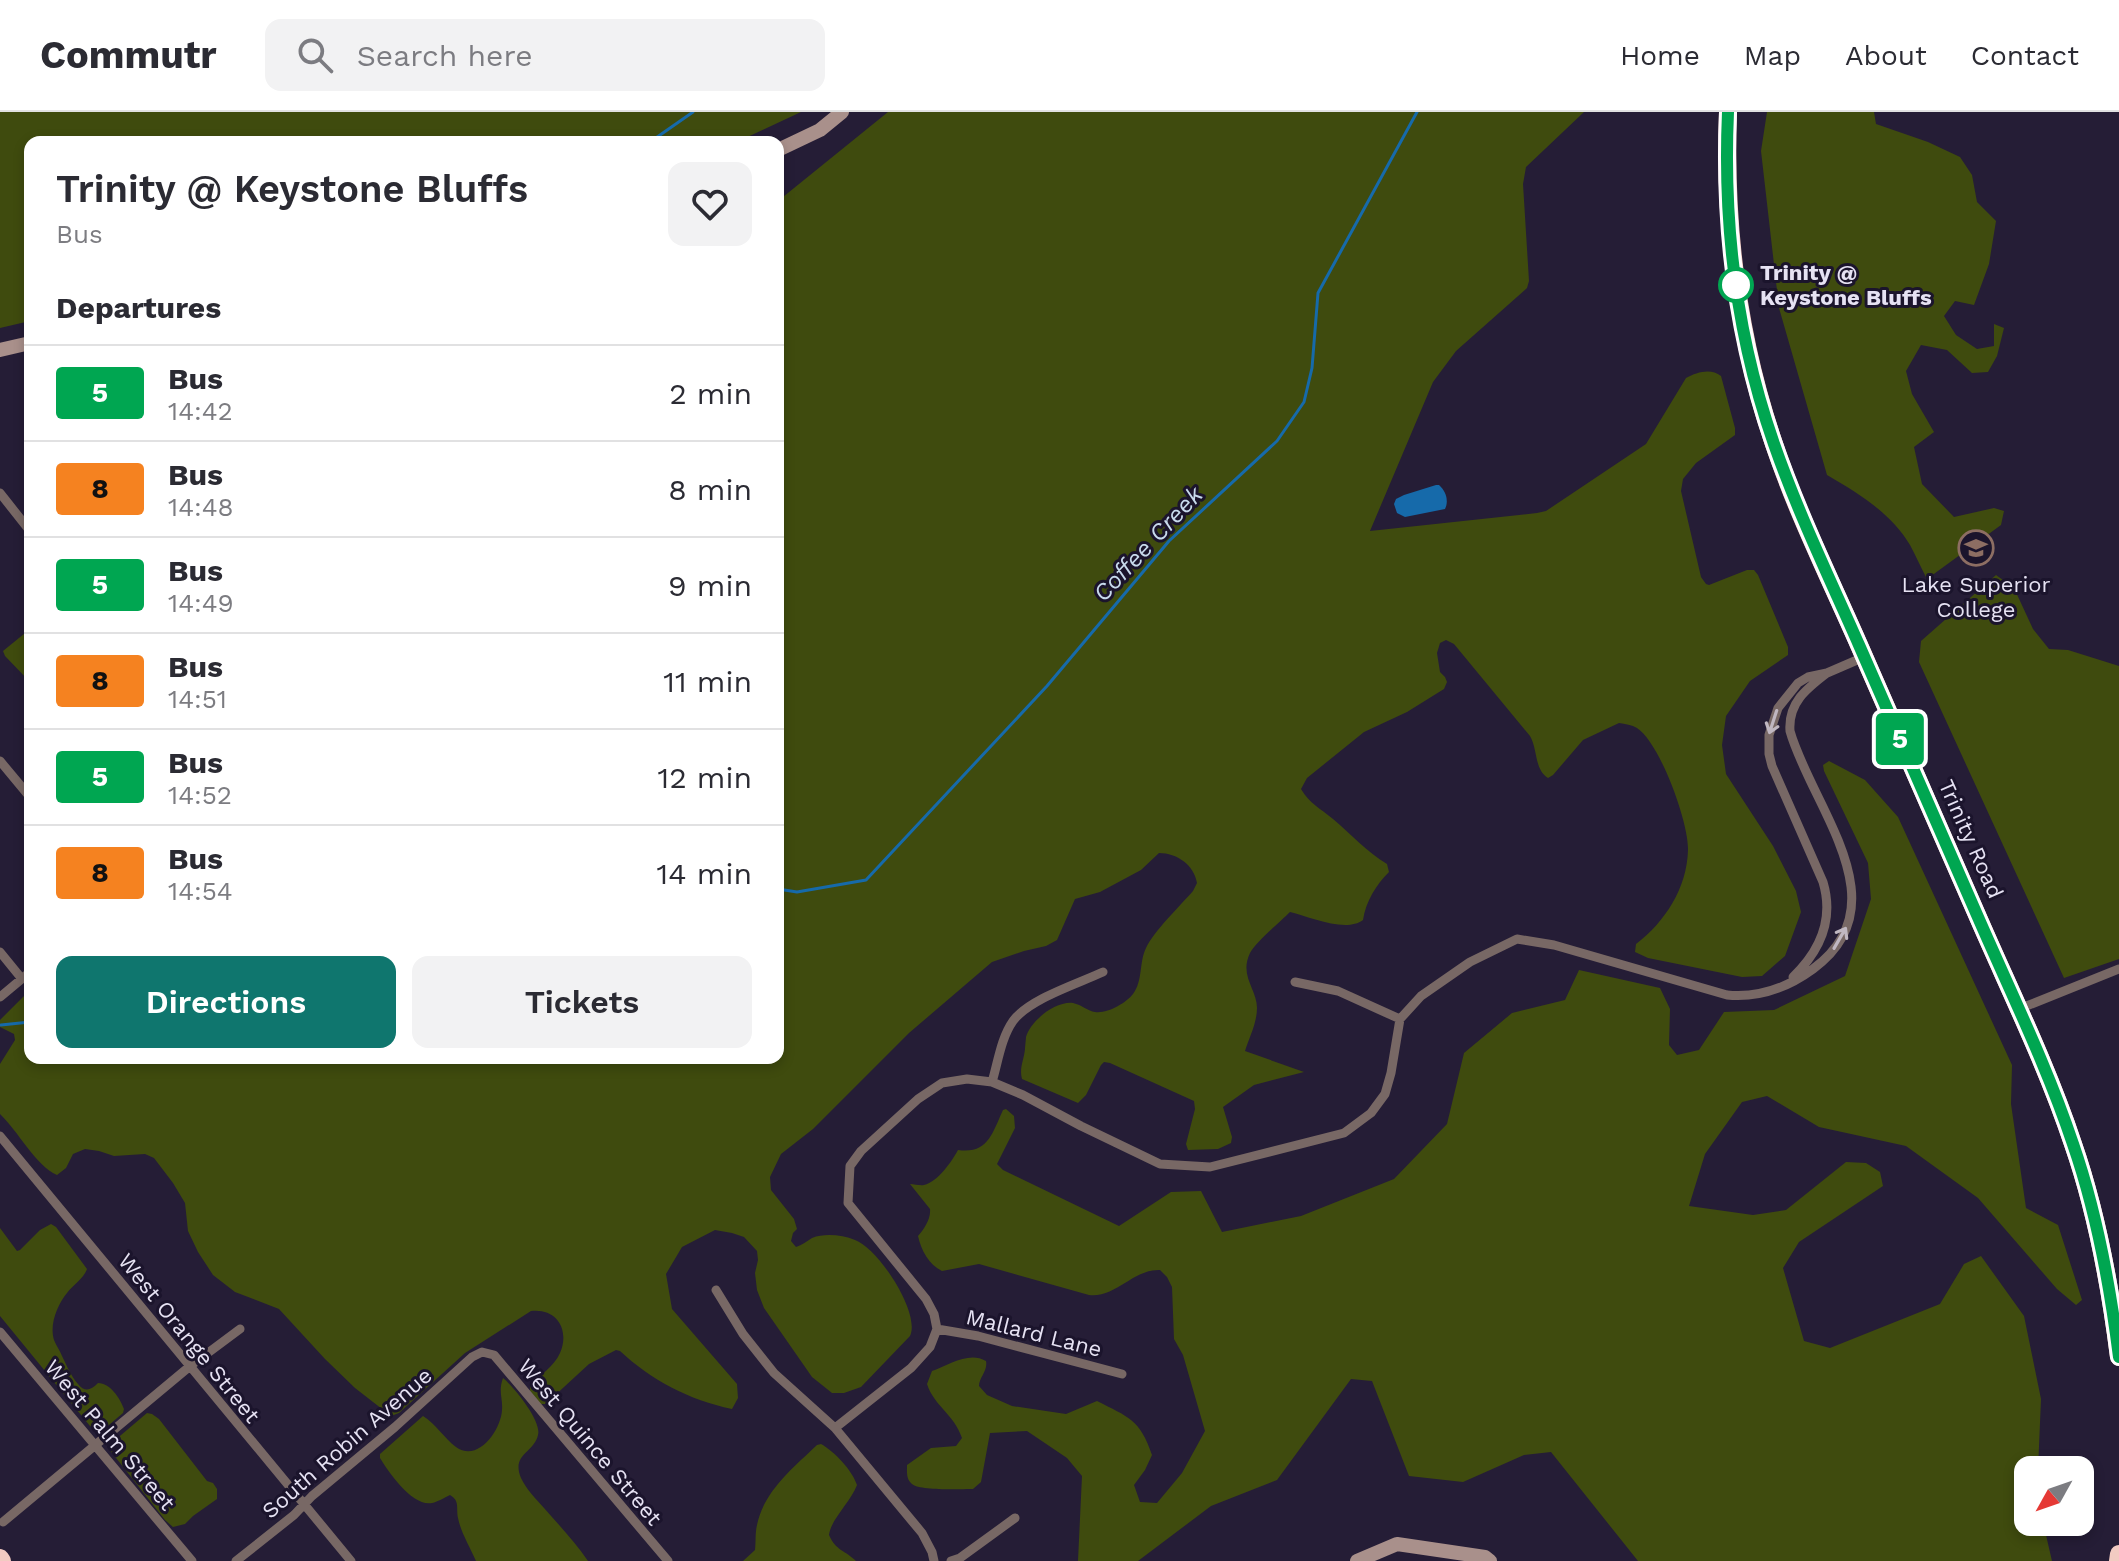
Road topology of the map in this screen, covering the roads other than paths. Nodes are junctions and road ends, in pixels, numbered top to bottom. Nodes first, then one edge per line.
1 (842, 112) edge
2 (1728, 112) edge
3 (784, 147) edge
4 (24, 344) edge
5 (0, 350) edge
6 (0, 493) edge
7 (24, 523) edge
8 (1864, 657) junction
9 (1827, 673) junction
10 (0, 761) edge
11 (24, 790) edge
12 (0, 952) edge
13 (2119, 969) edge
14 (1103, 972) dead end
15 (24, 973) edge
16 (24, 977) edge
17 (1295, 982) dead end
18 (1781, 987) junction
19 (0, 997) edge
20 (2019, 1009) junction
21 (1400, 1019) junction
22 (992, 1082) junction
23 (0, 1136) edge
24 (716, 1290) dead end
25 (240, 1329) dead end
26 (937, 1329) junction
27 (0, 1332) edge
28 (482, 1352) joint
29 (2119, 1357) edge
30 (189, 1367) junction
31 (1122, 1374) dead end
32 (835, 1428) junction
33 (96, 1445) junction
34 (304, 1505) junction
35 (1015, 1518) dead end
36 (3, 1522) dead end
37 (2119, 1554) edge
38 (192, 1561) edge
39 (236, 1561) edge
40 (351, 1561) edge
41 (668, 1561) edge
42 (934, 1561) edge
43 (951, 1561) edge
44 (1357, 1561) edge
45 (1490, 1561) edge
46 (2118, 1561) edge

1 - 3 street
2 - 8 highway, Trinity Road
4 - 5 street
6 - 7 street
8 - 9 street
8 - 20 highway, Trinity Road
9 -> 18 street
18 -> 9 street
10 - 11 street
12 - 15 street
13 - 20 street
14 - 22 street
16 - 19 street
17 - 21 street
18 - 21 street
20 - 29 highway, Trinity Road
21 - 22 street
22 - 26 street
23 - 30 street, West Orange Street
24 - 32 street
25 - 30 street
26 - 31 street, Mallard Lane
26 - 32 street
27 - 33 street, West Palm Street
28 - 34 street, South Robin Avenue
28 - 41 street, West Quince Street
30 - 33 street
30 - 34 street, West Orange Street
32 - 42 street
33 - 36 street
33 - 38 street, West Palm Street
34 - 39 street, South Robin Avenue
34 - 40 street, West Orange Street
35 - 43 street
37 - 46 highway
44 - 45 street

